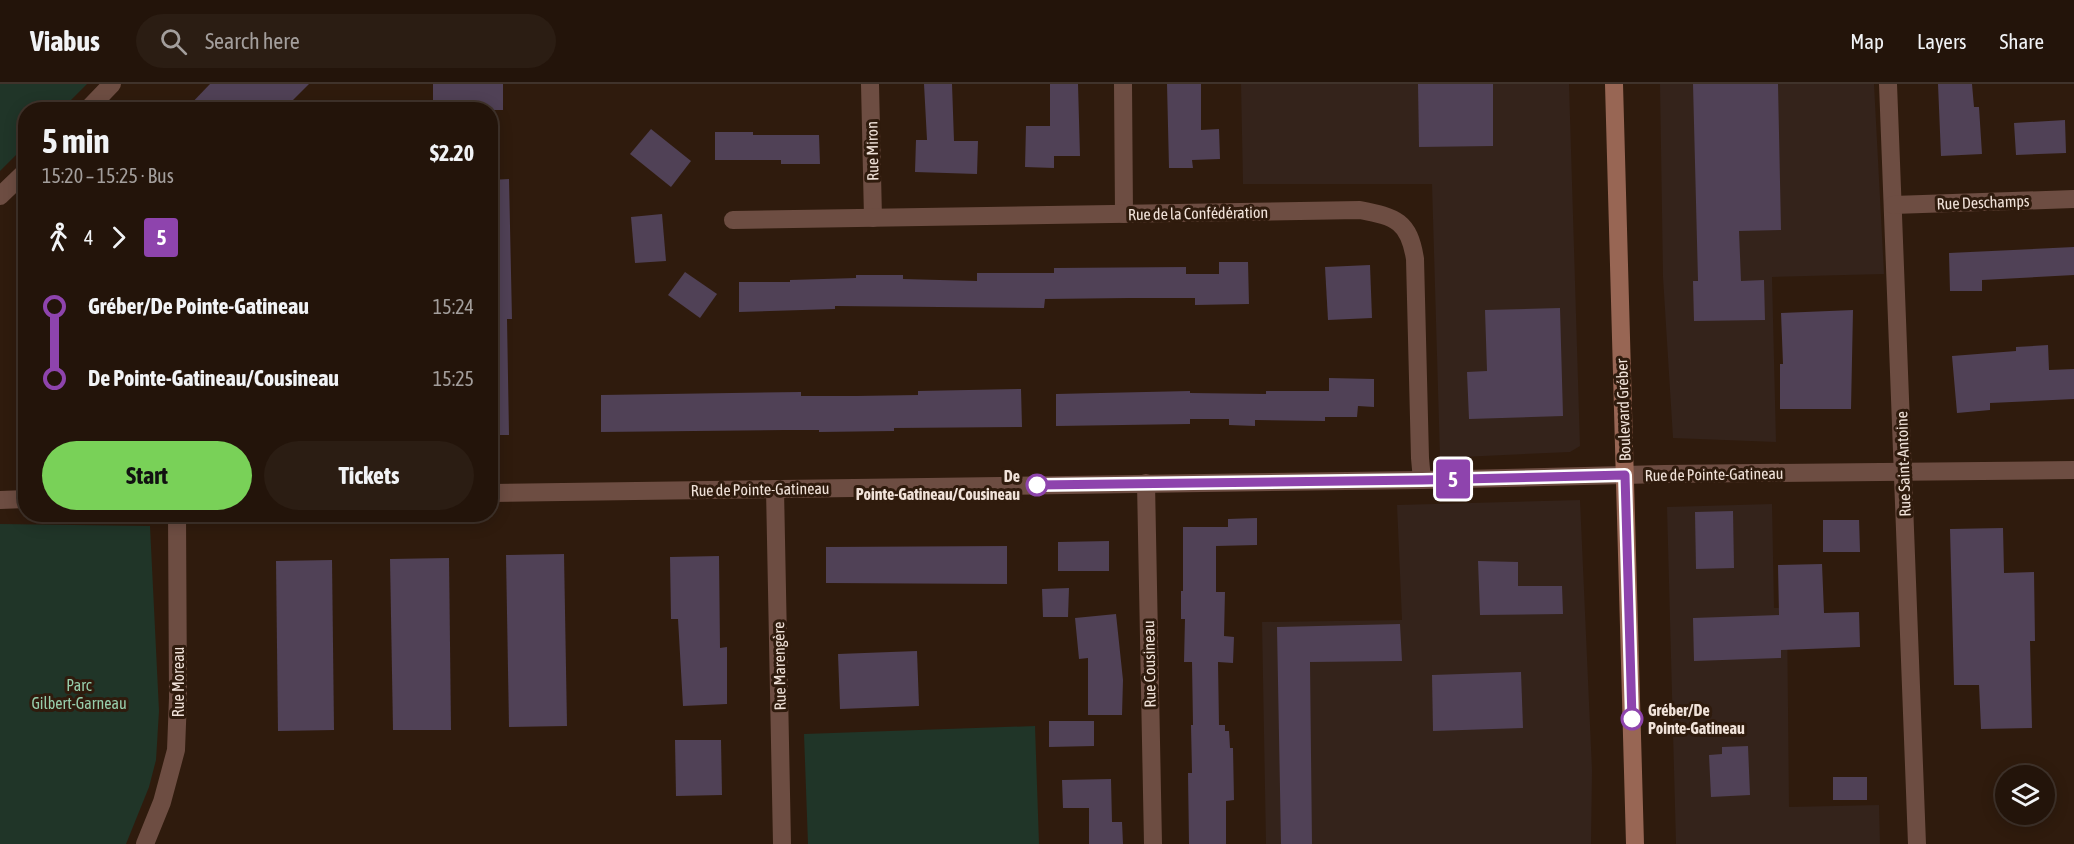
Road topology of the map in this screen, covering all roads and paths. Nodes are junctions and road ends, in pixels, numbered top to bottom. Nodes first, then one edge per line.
1 (112, 84) edge
2 (870, 84) edge
3 (1123, 84) edge
4 (1614, 84) edge
5 (1888, 84) edge
6 (95, 102) edge
7 (18, 179) edge
8 (0, 196) edge
9 (2074, 199) edge
10 (1893, 205) junction
11 (1124, 214) junction
12 (873, 218) junction
13 (733, 220) dead end
14 (2074, 470) edge
15 (1903, 472) junction
16 (1625, 475) junction
17 (1422, 480) junction
18 (1146, 483) junction
19 (775, 489) junction
20 (498, 493) edge
21 (18, 499) edge
22 (0, 500) edge
23 (177, 522) edge
24 (145, 844) edge
25 (782, 844) edge
26 (1153, 844) edge
27 (1635, 844) edge
28 (1917, 844) edge

1 - 6 street
2 - 12 street, Rue Miron
3 - 11 street
4 - 16 main road, Boulevard Gréber
5 - 10 street, Rue Saint-Antoine
7 - 8 street
9 - 10 street, Rue Deschamps
10 - 15 street, Rue Saint-Antoine
11 - 12 street, Rue de la Confédération
11 - 17 street, Rue de la Confédération
12 - 13 street, Rue de la Confédération
14 - 15 street, Rue de Pointe-Gatineau
15 - 16 street, Rue de Pointe-Gatineau
15 - 28 street, Rue Saint-Antoine
16 - 17 street, Rue de Pointe-Gatineau
16 - 27 main road, Boulevard Gréber
17 - 18 street, Rue de Pointe-Gatineau
18 - 19 street, Rue de Pointe-Gatineau
18 - 26 street, Rue Cousineau
19 - 20 street, Rue de Pointe-Gatineau
19 - 25 street, Rue Marengère
21 - 22 street
23 - 24 street, Rue Moreau

